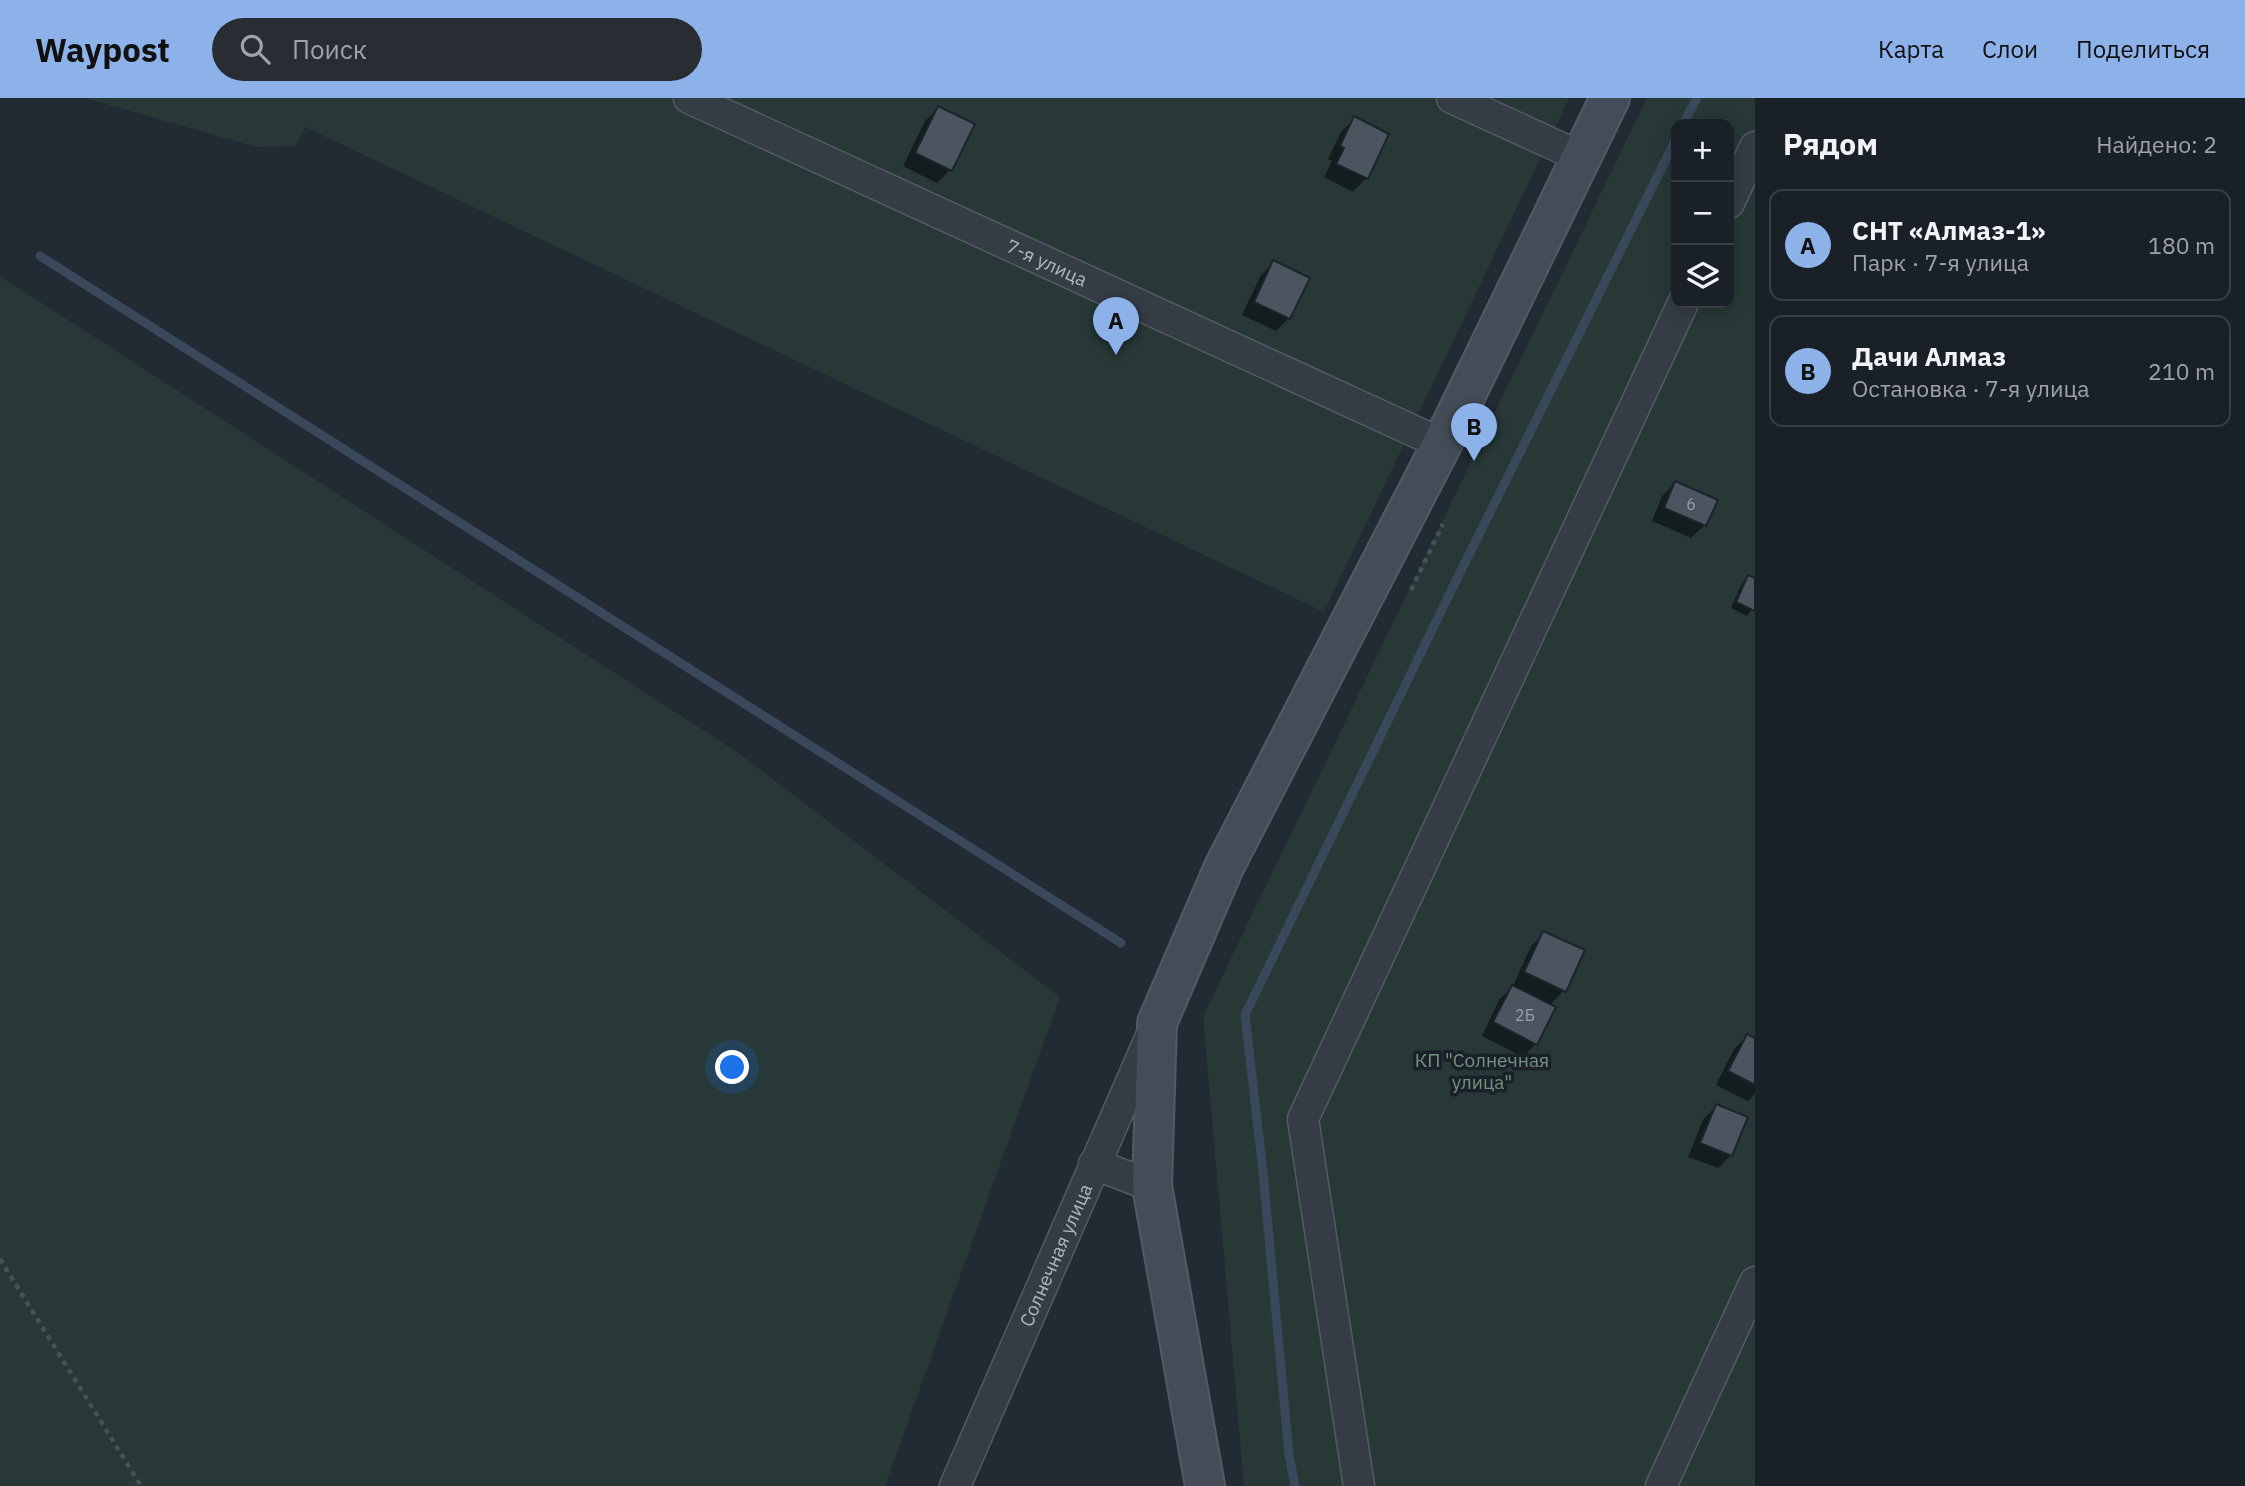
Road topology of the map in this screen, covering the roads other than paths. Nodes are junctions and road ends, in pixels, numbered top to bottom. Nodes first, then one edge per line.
1 (689, 98) edge
2 (1452, 98) edge
3 (1609, 98) edge
4 (1755, 147) edge
5 (1581, 157) junction
6 (1734, 192) edge
7 (1680, 308) edge
8 (1442, 444) junction
9 (1157, 1023) junction
10 (1094, 1164) junction
11 (1152, 1186) junction
12 (1755, 1282) edge
13 (955, 1486) edge
14 (1205, 1486) edge
15 (1359, 1486) edge
16 (1661, 1486) edge

1 - 8 street, 7-я улица
2 - 5 street
3 - 5 main road
4 - 6 street
5 - 8 main road
7 - 15 street
8 - 9 main road
9 - 10 street, Солнечная улица
9 - 11 main road
10 - 11 street
10 - 13 street, Солнечная улица
11 - 14 main road
12 - 16 street

